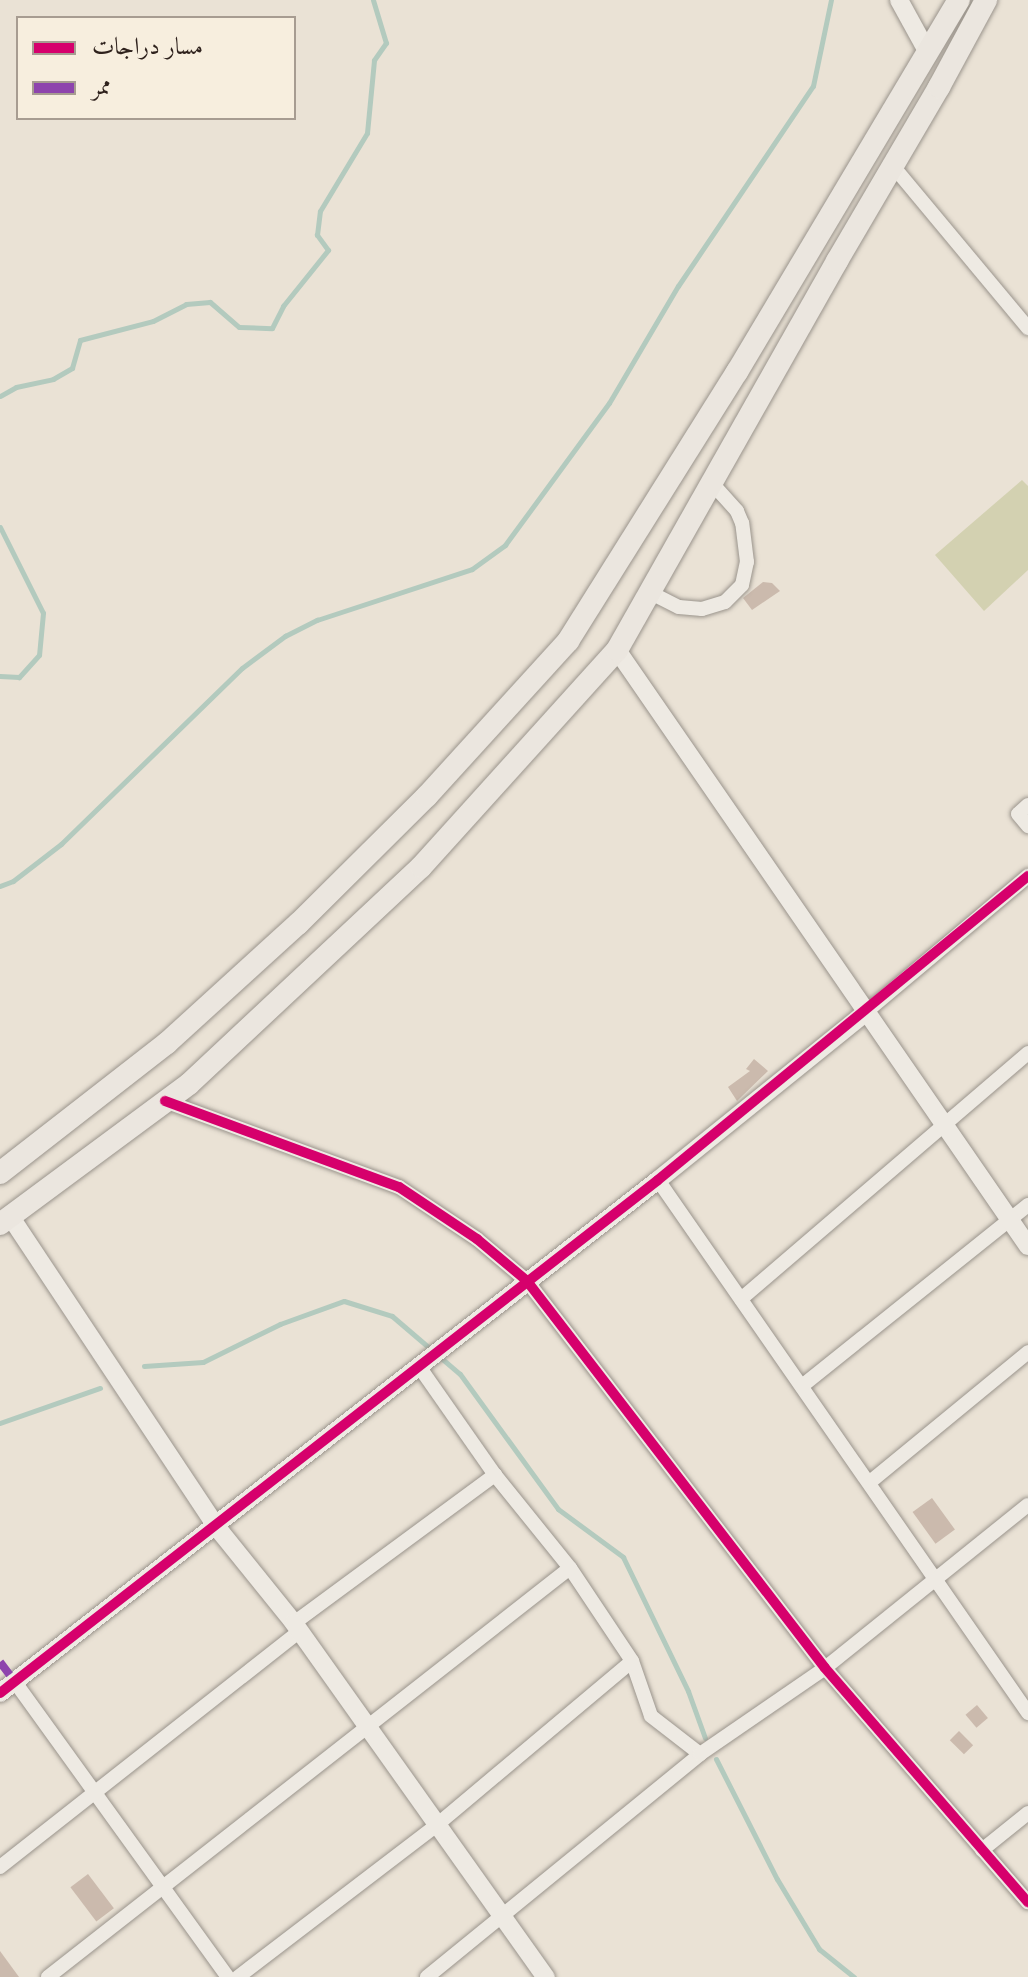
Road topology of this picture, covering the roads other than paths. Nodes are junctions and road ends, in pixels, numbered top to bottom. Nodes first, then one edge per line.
1 (899, 0) edge
2 (959, 0) edge
3 (986, 0) edge
4 (927, 51) junction
5 (893, 166) junction
6 (1028, 328) edge
7 (693, 441) junction
8 (725, 461) junction
9 (712, 483) junction
10 (651, 593) junction
11 (617, 650) junction
12 (1028, 805) edge
13 (1028, 826) edge
14 (1028, 876) edge
15 (866, 1012) junction
16 (1028, 1053) edge
17 (165, 1101) junction
18 (945, 1126) junction
19 (0, 1173) edge
20 (658, 1180) junction
21 (1028, 1205) edge
22 (5, 1220) edge
23 (1010, 1220) junction
24 (1028, 1246) edge
25 (527, 1281) junction
26 (741, 1299) junction
27 (1028, 1352) edge
28 (422, 1362) junction
29 (802, 1386) junction
30 (495, 1475) junction
31 (870, 1482) junction
32 (1028, 1505) edge
33 (215, 1525) junction
34 (570, 1568) junction
35 (938, 1579) junction
36 (297, 1627) junction
37 (632, 1661) junction
38 (825, 1668) junction
39 (7, 1688) edge
40 (1028, 1713) edge
41 (368, 1727) junction
42 (700, 1754) junction
43 (95, 1792) junction
44 (1028, 1813) edge
45 (438, 1824) junction
46 (982, 1850) junction
47 (0, 1867) edge
48 (163, 1887) junction
49 (1028, 1902) edge
50 (504, 1917) junction
51 (48, 1977) edge
52 (228, 1977) edge
53 (238, 1977) edge
54 (427, 1977) edge
55 (546, 1977) edge

1 - 4 street
2 - 4 main road
3 - 5 main road
4 - 7 main road
5 - 6 street
5 - 8 main road
7 - 8 main road
7 - 19 main road
8 - 9 main road
9 - 10 main road
9 - 10 street
10 - 11 main road
11 - 15 street
11 - 17 main road
12 - 13 street
14 - 15 street
15 - 18 street
15 - 20 street
16 - 18 street
17 - 22 main road
17 - 25 street
18 - 23 street
18 - 26 street
20 - 25 street
20 - 26 street
21 - 23 street
22 - 33 street
23 - 24 street
23 - 29 street
25 - 28 street
25 - 38 street
26 - 29 street
27 - 31 street
28 - 30 street
28 - 33 street
29 - 31 street
30 - 34 street
30 - 36 street
31 - 35 street
32 - 35 street
33 - 36 street
33 - 39 street
34 - 37 street
34 - 41 street
35 - 38 street
35 - 40 street
36 - 41 street
36 - 43 street
37 - 42 street
37 - 45 street
38 - 42 street
38 - 46 street
39 - 43 street
41 - 45 street
41 - 48 street
42 - 50 street
43 - 47 street
43 - 48 street
44 - 46 street
45 - 50 street
45 - 53 street
46 - 49 street
48 - 51 street
48 - 52 street
50 - 54 street
50 - 55 street

